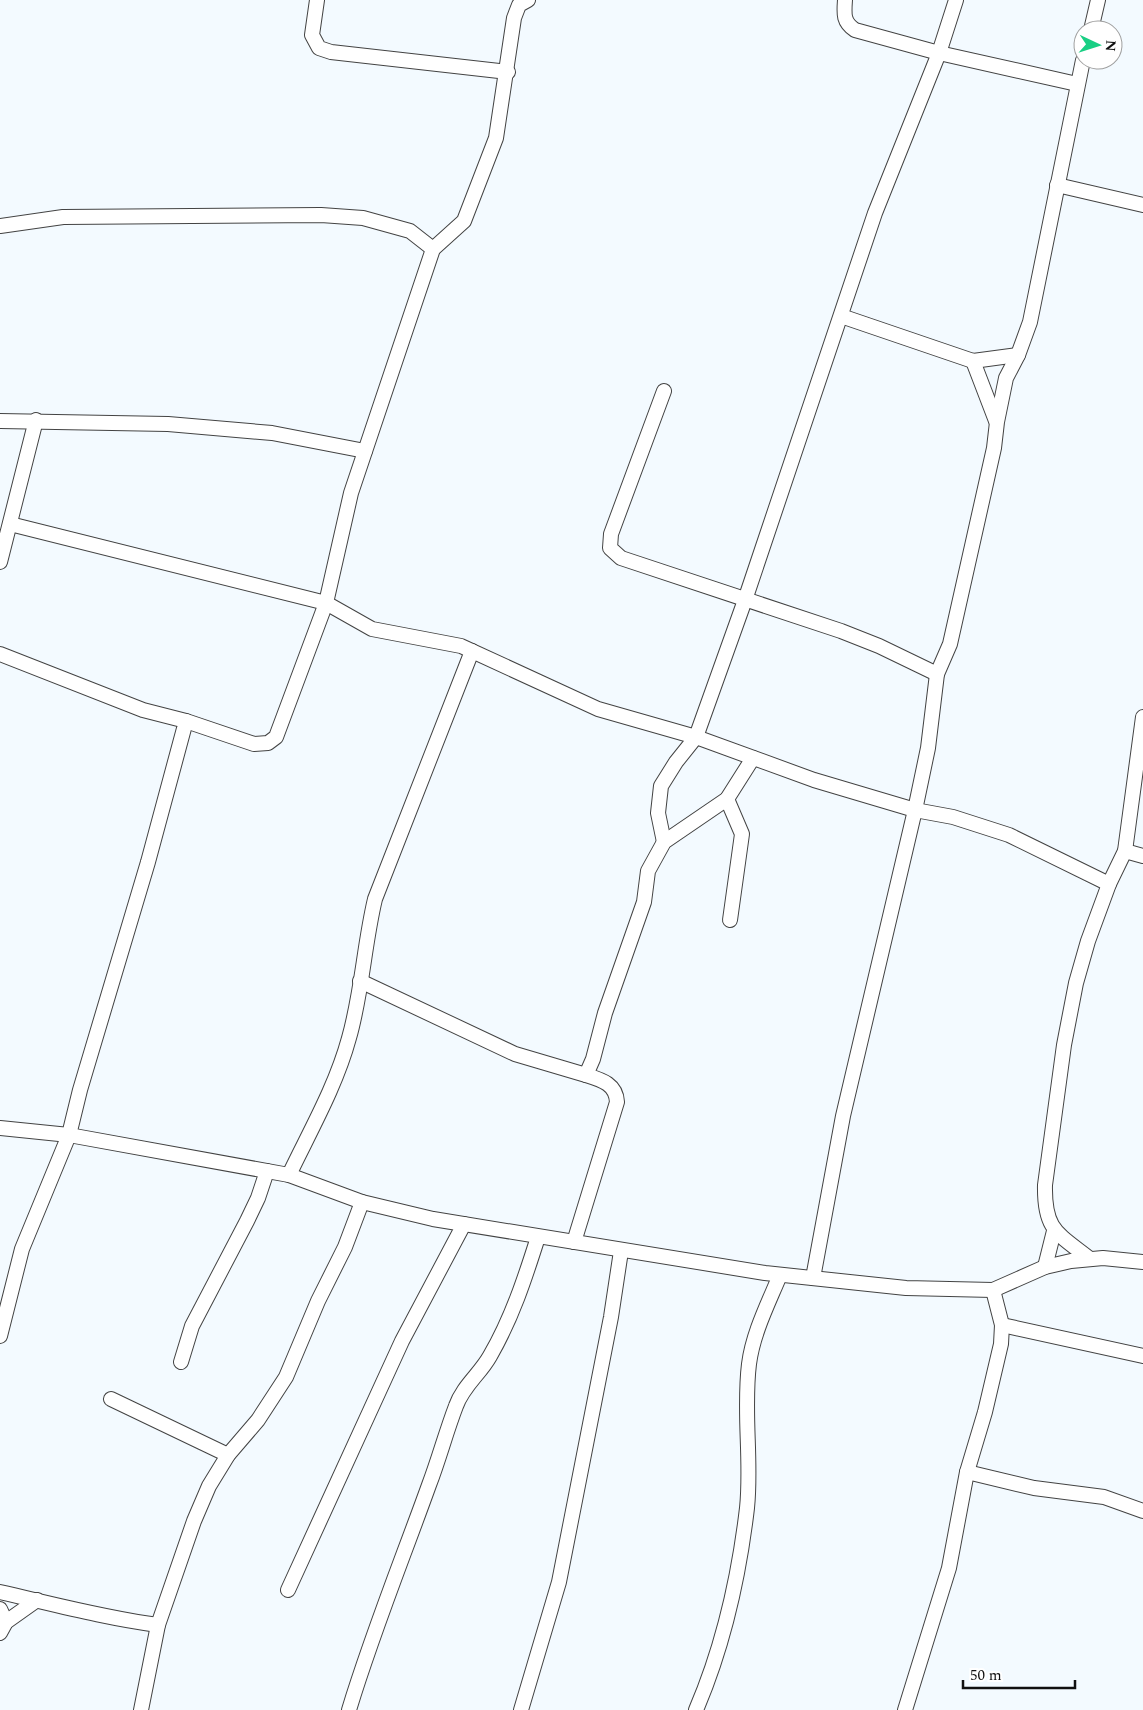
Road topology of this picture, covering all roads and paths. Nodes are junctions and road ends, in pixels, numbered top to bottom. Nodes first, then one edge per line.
1 (317, 0) edge
2 (528, 0) edge
3 (845, 0) edge
4 (956, 0) edge
5 (1098, 0) edge
6 (1093, 20) edge
7 (939, 54) junction
8 (1080, 70) edge
9 (508, 72) junction
10 (1077, 84) junction
11 (1057, 185) junction
12 (1143, 205) edge
13 (0, 226) edge
14 (434, 249) junction
15 (841, 316) junction
16 (1018, 355) junction
17 (973, 361) junction
18 (664, 391) dead end
19 (0, 420) edge
20 (36, 420) junction
21 (997, 422) junction
22 (365, 451) junction
23 (10, 524) junction
24 (0, 562) edge
25 (746, 600) junction
26 (326, 603) junction
27 (472, 651) junction
28 (0, 654) edge
29 (938, 674) junction
30 (1143, 717) edge
31 (186, 721) junction
32 (696, 737) junction
33 (753, 758) junction
34 (727, 798) junction
35 (916, 810) junction
36 (664, 842) junction
37 (1125, 851) junction
38 (1143, 856) edge
39 (1109, 884) junction
40 (730, 920) dead end
41 (360, 981) junction
42 (586, 1075) junction
43 (0, 1128) edge
44 (69, 1135) junction
45 (266, 1171) junction
46 (289, 1175) junction
47 (362, 1202) junction
48 (464, 1224) junction
49 (1054, 1230) junction
50 (538, 1237) junction
51 (574, 1242) junction
52 (621, 1251) junction
53 (1090, 1259) junction
54 (1143, 1262) edge
55 (1045, 1267) junction
56 (780, 1275) junction
57 (814, 1278) junction
58 (993, 1290) junction
59 (1002, 1325) junction
60 (0, 1336) edge
61 (1143, 1356) edge
62 (181, 1362) dead end
63 (111, 1399) dead end
64 (228, 1455) junction
65 (967, 1472) junction
66 (1143, 1511) edge
67 (288, 1590) dead end
68 (0, 1592) edge
69 (36, 1600) junction
70 (2, 1621) edge
71 (158, 1625) junction
72 (141, 1710) edge
73 (349, 1710) edge
74 (521, 1710) edge
75 (696, 1710) edge
76 (905, 1710) edge

1 - 9 street
2 - 9 street
3 - 7 street
4 - 7 street
5 - 6 street
7 - 10 street
7 - 15 street
8 - 10 street
9 - 14 street
10 - 11 street
11 - 12 street
11 - 16 street
13 - 14 street
14 - 22 street
15 - 17 street
15 - 25 street
16 - 17 street
16 - 21 street
17 - 21 street
18 - 25 street
19 - 20 street
20 - 22 street
20 - 23 street
21 - 29 street
22 - 26 street
23 - 24 street
23 - 26 street
25 - 29 street
25 - 32 street
26 - 27 street
26 - 31 street
27 - 32 street
27 - 41 street
28 - 31 street
29 - 35 street
30 - 37 street
31 - 44 street
32 - 33 street
32 - 36 street
33 - 34 street
33 - 35 street
34 - 36 street
34 - 40 street
35 - 39 street
35 - 57 street
36 - 42 street
37 - 38 street
37 - 39 street
39 - 49 street
41 - 42 street
41 - 46 street
42 - 51 street
43 - 44 street
44 - 45 street
44 - 60 street
45 - 46 street
45 - 62 street
46 - 47 street
47 - 48 street
47 - 64 street
48 - 50 street
48 - 67 street
49 - 53 street
49 - 55 street
50 - 51 street
50 - 73 street
51 - 52 street
52 - 56 street
52 - 74 street
53 - 54 street
53 - 55 street
55 - 58 street
56 - 57 street
56 - 75 street
57 - 58 street
58 - 59 street
59 - 61 street
59 - 65 street
63 - 64 street
64 - 71 street
65 - 66 street
65 - 76 street
68 - 69 street
69 - 70 street
69 - 71 street
71 - 72 street

